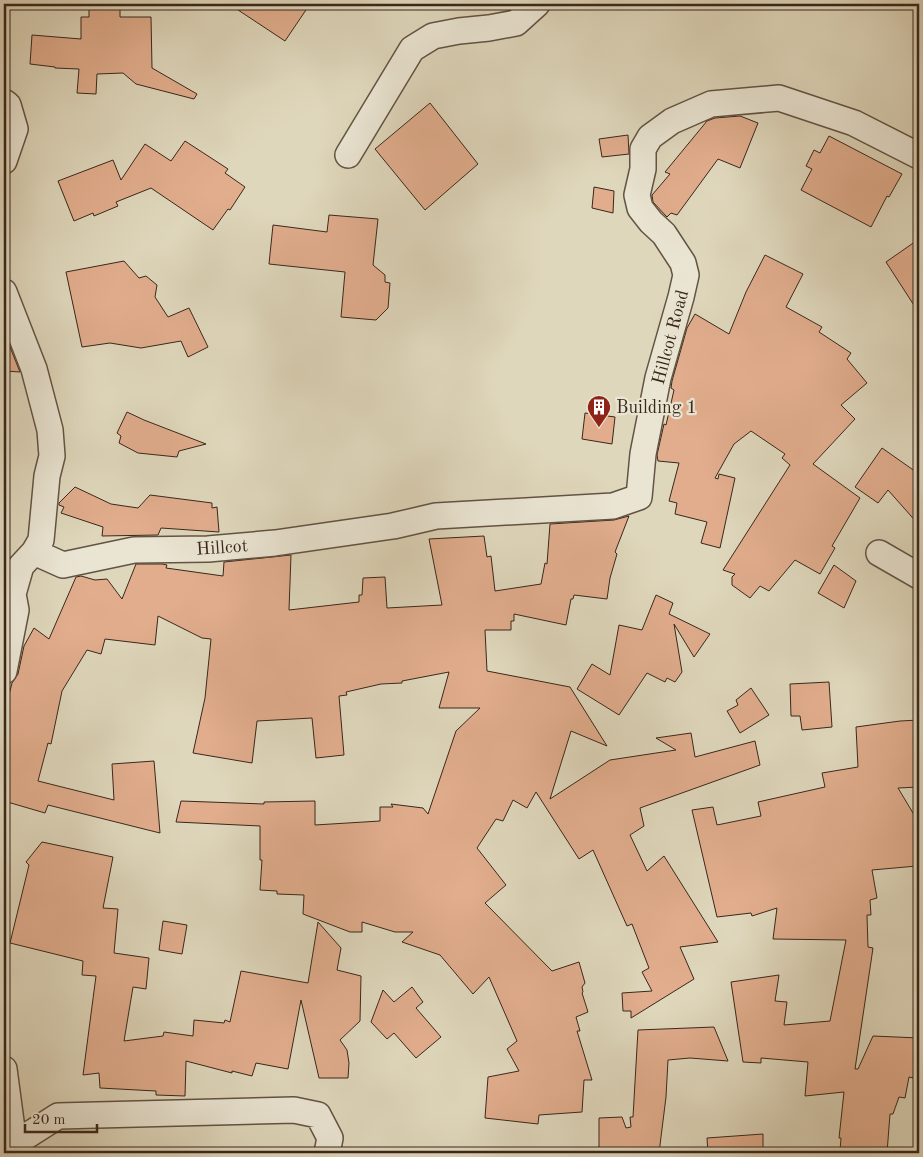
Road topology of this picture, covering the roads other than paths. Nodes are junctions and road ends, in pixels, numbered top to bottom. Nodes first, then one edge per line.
1 (536, 4) edge
2 (6, 103) edge
3 (348, 155) dead end
4 (919, 156) edge
5 (4, 161) edge
6 (4, 292) edge
7 (643, 454) joint
8 (34, 552) junction
9 (879, 553) dead end
10 (919, 576) edge
11 (4, 671) edge
12 (4, 1069) edge
13 (10, 1149) edge
14 (327, 1153) edge

1 - 3 street
2 - 5 street
4 - 7 street, Hillcot Road
6 - 8 street
7 - 8 street, Hillcot
8 - 11 street
9 - 10 street
12 - 13 street
13 - 14 street

